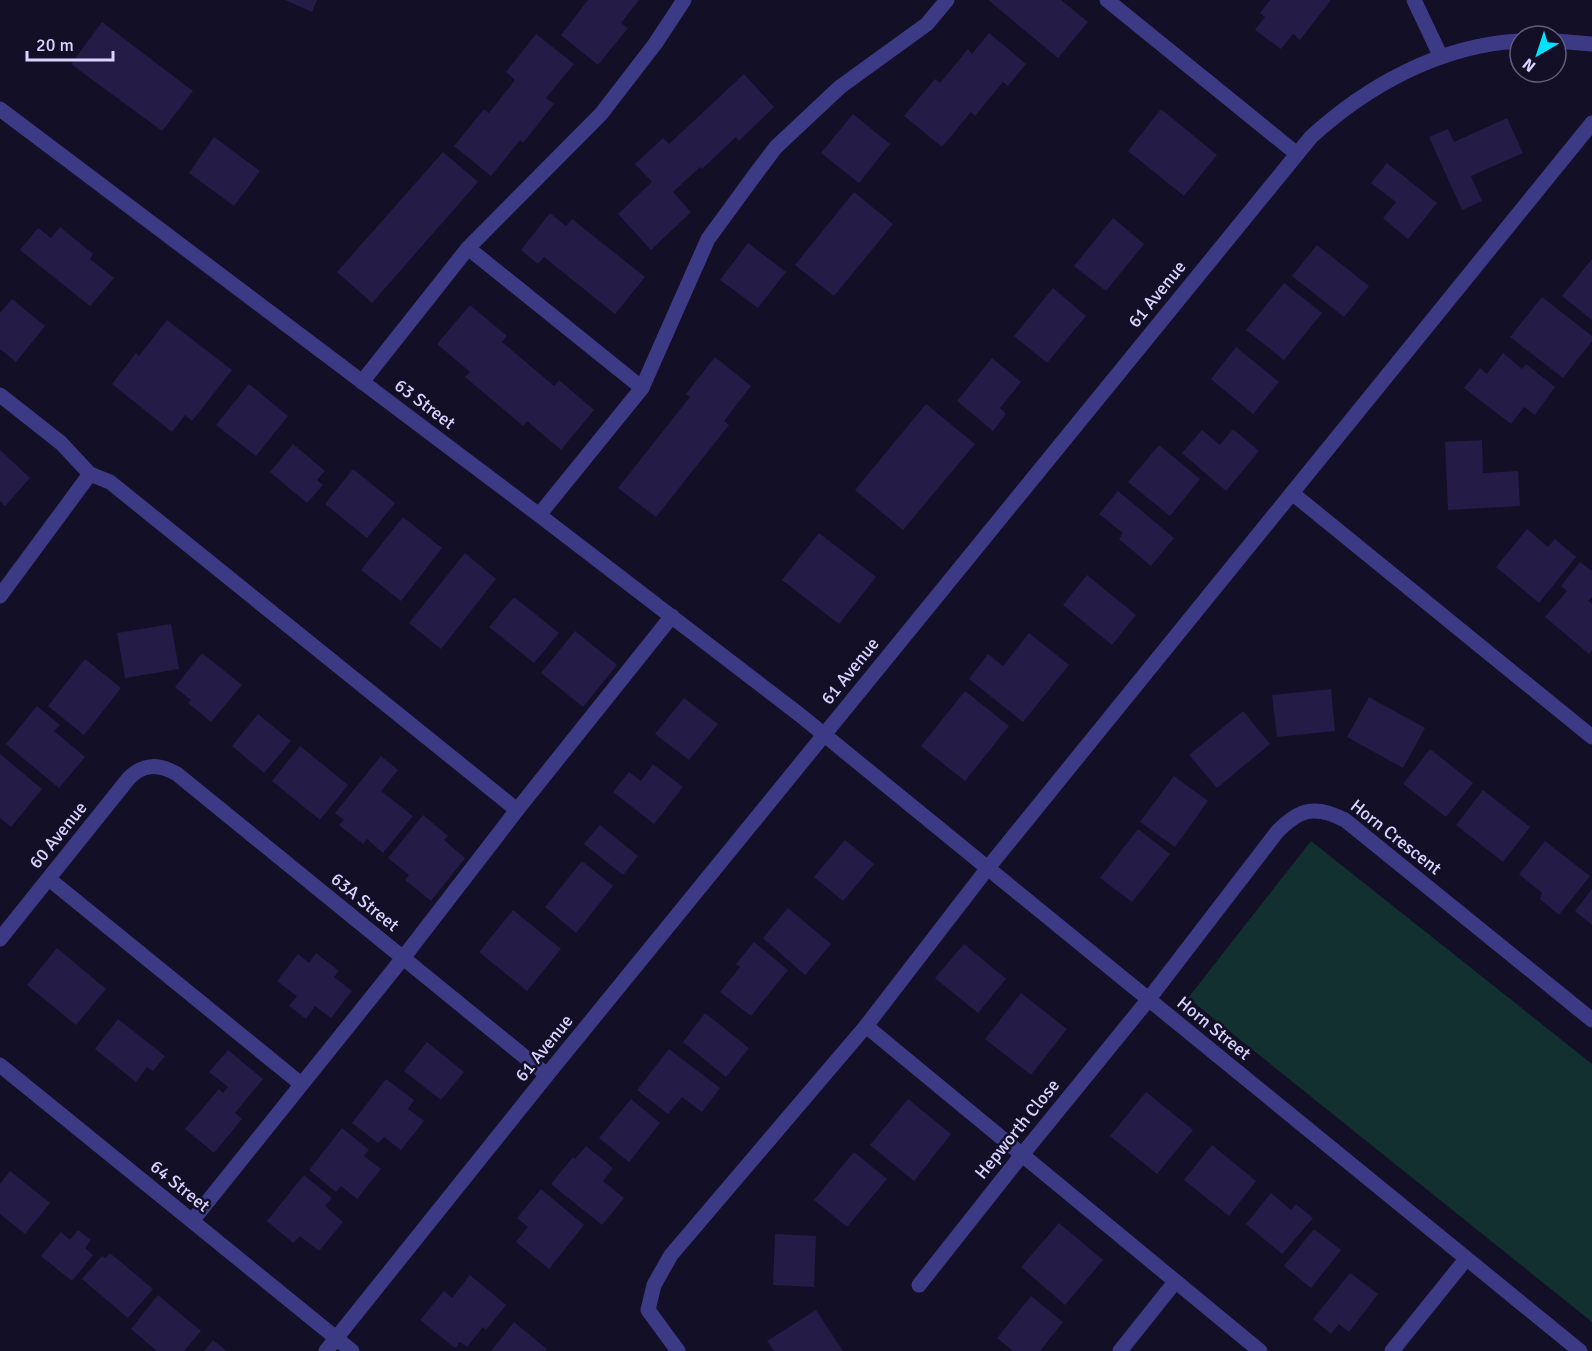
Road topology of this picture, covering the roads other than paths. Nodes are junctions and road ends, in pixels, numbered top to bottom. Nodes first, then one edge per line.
1 (684, 0) edge
2 (947, 0) edge
3 (1107, 0) edge
4 (1414, 0) edge
5 (1508, 42) edge
6 (1568, 42) edge
7 (1592, 44) edge
8 (1441, 57) junction
9 (0, 109) edge
10 (1592, 123) edge
11 (1297, 154) junction
12 (468, 248) junction
13 (362, 382) junction
14 (642, 388) junction
15 (0, 395) edge
16 (90, 474) junction
17 (1292, 492) junction
18 (540, 515) junction
19 (0, 596) edge
20 (672, 616) junction
21 (824, 735) junction
22 (1592, 736) edge
23 (154, 766) joint
24 (517, 810) junction
25 (987, 869) junction
26 (49, 879) junction
27 (0, 939) edge
28 (404, 958) junction
29 (1148, 1000) junction
30 (1592, 1020) edge
31 (866, 1026) junction
32 (0, 1065) edge
33 (547, 1075) junction
34 (301, 1084) junction
35 (1021, 1156) junction
36 (192, 1221) junction
37 (1466, 1258) junction
38 (1174, 1282) junction
39 (919, 1285) dead end
40 (336, 1338) junction
41 (326, 1351) edge
42 (352, 1351) edge
43 (678, 1351) edge
44 (1120, 1351) edge
45 (1260, 1351) edge
46 (1392, 1351) edge
47 (1580, 1351) edge

1 - 12 street
2 - 14 street
3 - 11 street
4 - 8 street
5 - 8 street, 61 Avenue
6 - 7 street
8 - 11 street, 61 Avenue
9 - 13 street, 63 Street
10 - 17 street
11 - 21 street, 61 Avenue
12 - 13 street
12 - 14 street
13 - 18 street, 63 Street
14 - 18 street
15 - 16 street
16 - 19 street
16 - 24 street
17 - 22 street
17 - 25 street
18 - 20 street, 63 Street
20 - 21 street, 63 Street
20 - 24 street
21 - 25 street, Horn Street
21 - 33 street, 61 Avenue
23 - 26 street, 60 Avenue
23 - 28 street, 63A Street
24 - 28 street
25 - 29 street, Horn Street
25 - 31 street
26 - 27 street, 60 Avenue
26 - 34 street
28 - 33 street, 63A Street
28 - 34 street
29 - 30 street, Horn Crescent
29 - 35 street, Hepworth Close
29 - 37 street, Horn Street
31 - 35 street
31 - 43 street
32 - 36 street, 64 Street
33 - 40 street, 61 Avenue
34 - 36 street
35 - 38 street
35 - 39 street, Hepworth Close
36 - 40 street, 64 Street
37 - 46 street
37 - 47 street, Horn Street
38 - 44 street
38 - 45 street
40 - 41 street, 61 Avenue
40 - 42 street, 64 Street

